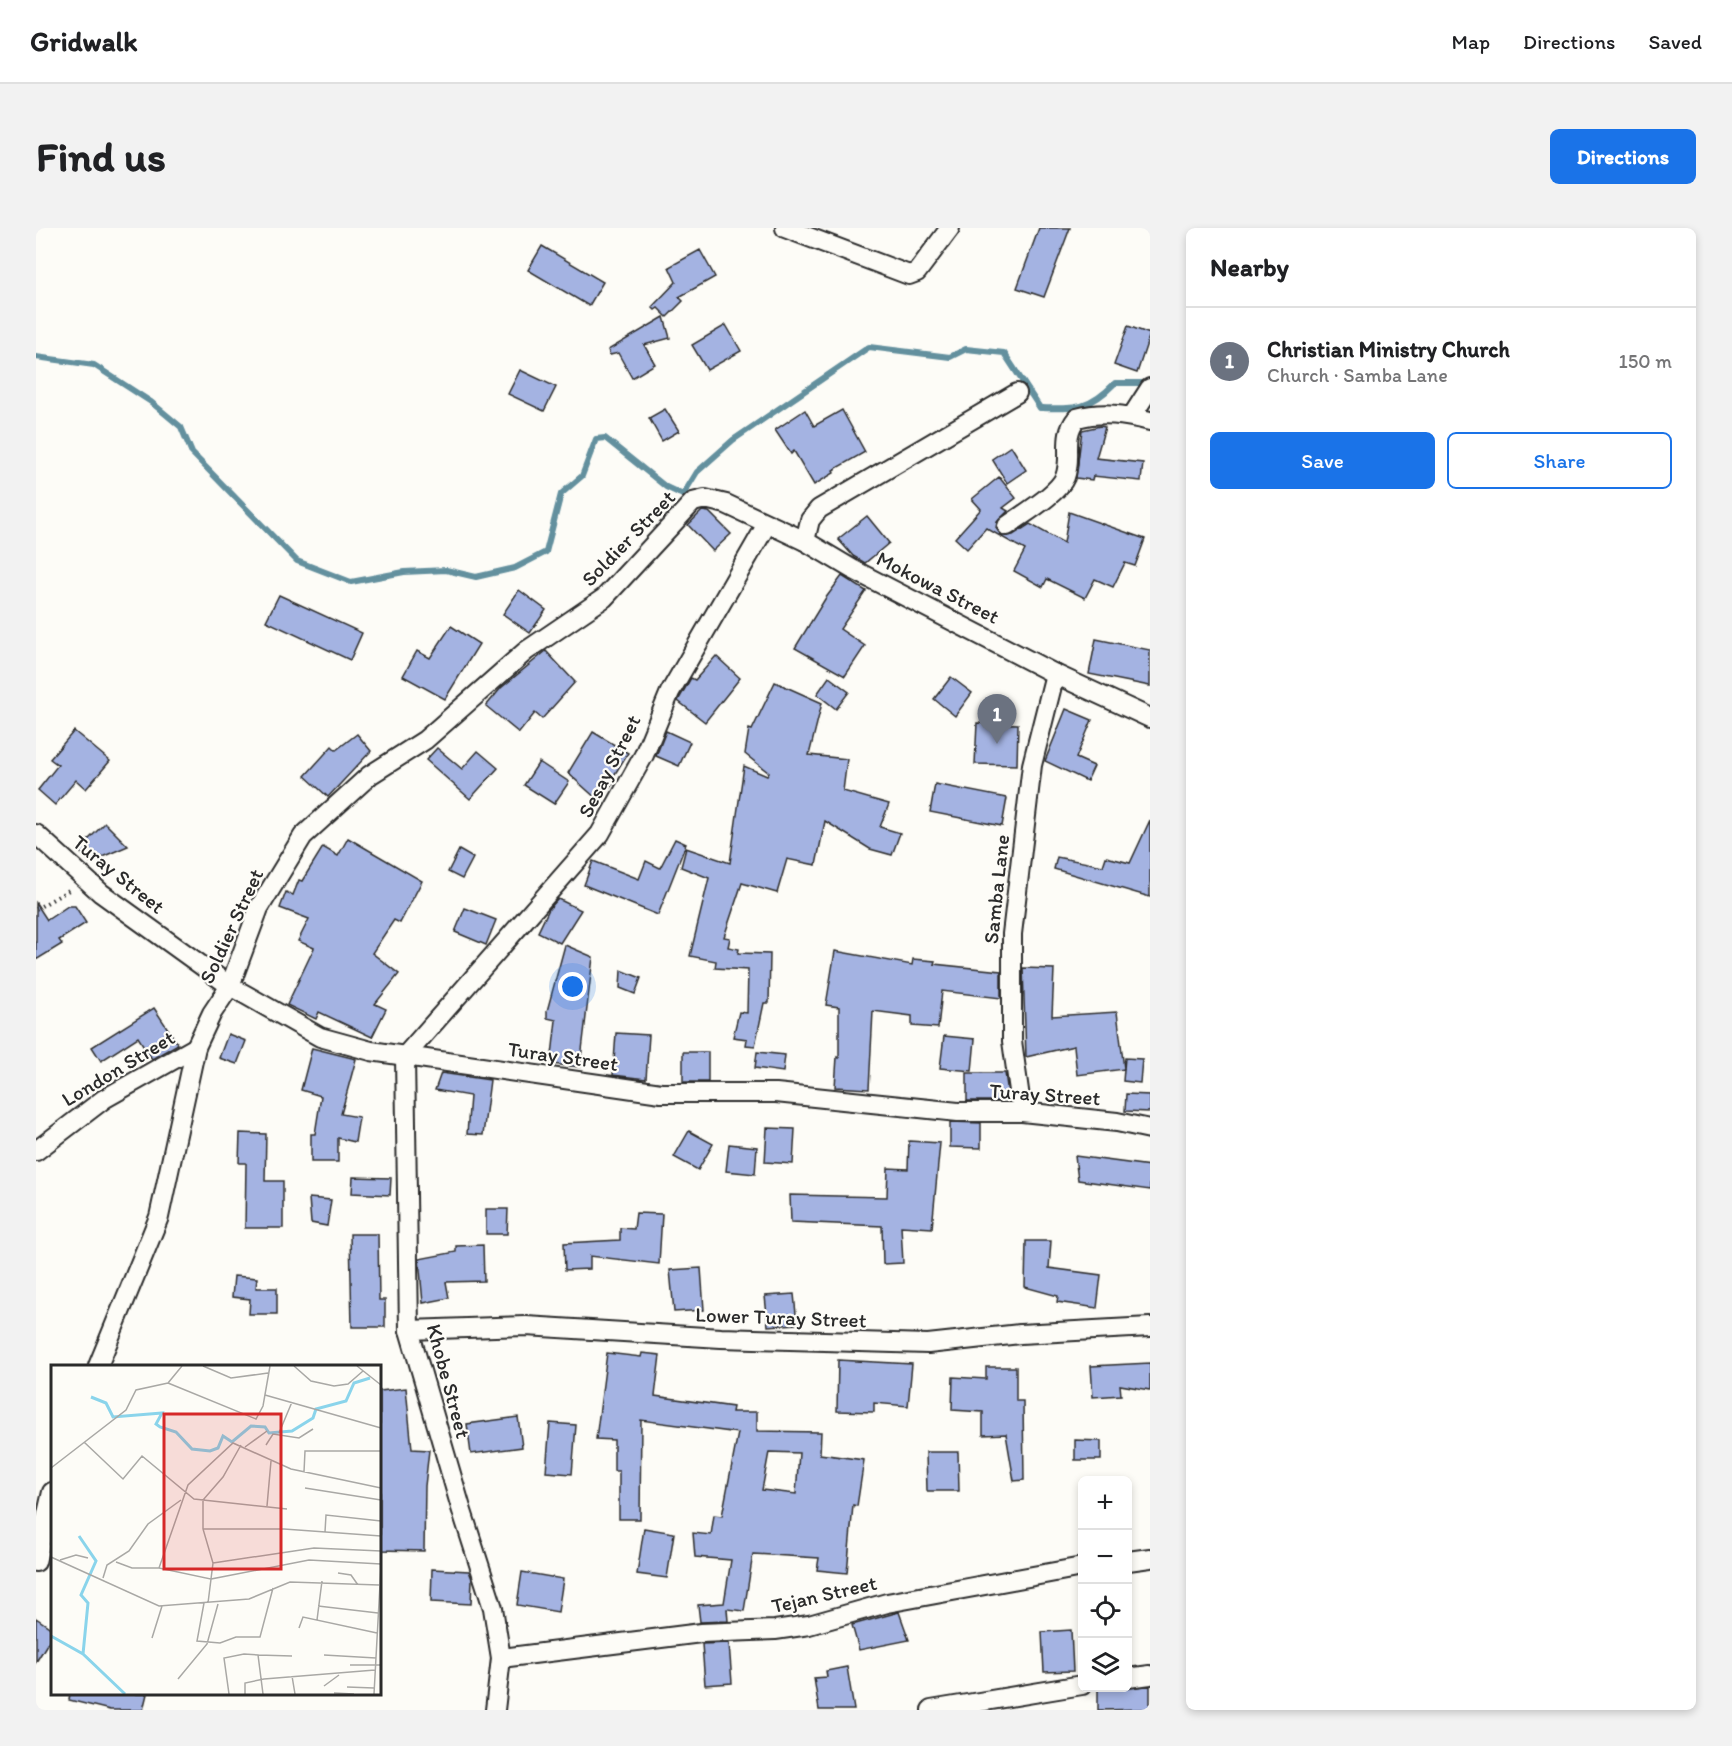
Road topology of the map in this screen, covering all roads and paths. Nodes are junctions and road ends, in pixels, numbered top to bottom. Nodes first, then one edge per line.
1 (785, 228) edge
2 (950, 228) edge
3 (1150, 388) edge
4 (1017, 393) dead end
5 (1132, 416) junction
6 (1150, 421) edge
7 (705, 499) joint
8 (767, 524) junction
9 (1007, 526) dead end
10 (805, 541) junction
11 (1055, 674) junction
12 (1150, 718) edge
13 (36, 834) edge
14 (87, 880) junction
15 (36, 909) edge
16 (230, 986) junction
17 (196, 1047) junction
18 (405, 1056) junction
19 (1022, 1112) junction
20 (1150, 1129) edge
21 (36, 1151) edge
22 (1150, 1327) edge
23 (409, 1330) junction
24 (98, 1365) edge
25 (51, 1496) edge
26 (1150, 1558) edge
27 (1132, 1560) edge
28 (36, 1562) edge
29 (1078, 1568) edge
30 (501, 1658) junction
31 (1150, 1675) edge
32 (1132, 1677) edge
33 (1078, 1686) edge
34 (495, 1710) edge
35 (931, 1710) edge

1 - 2 street
3 - 5 street
4 - 10 street
5 - 6 street
5 - 9 street
7 - 8 street, Mokowa Street
7 - 16 street, Soldier Street
8 - 10 street, Mokowa Street
8 - 18 street, Sesay Street
10 - 11 street, Mokowa Street
11 - 12 street, Mokowa Street
11 - 19 street, Samba Lane
13 - 14 street, Turay Street
14 - 15 path
14 - 16 street, Turay Street
16 - 17 street, Soldier Street
16 - 18 street, Turay Street
17 - 21 street, London Street
17 - 24 street, Soldier Street
18 - 19 street, Turay Street
18 - 23 street, Khobe Street
19 - 20 street, Turay Street
22 - 23 street, Lower Turay Street
23 - 30 street, Khobe Street
25 - 28 street
26 - 27 street
29 - 30 street, Tejan Street
30 - 34 street, Khobe Street
31 - 32 street
33 - 35 street

